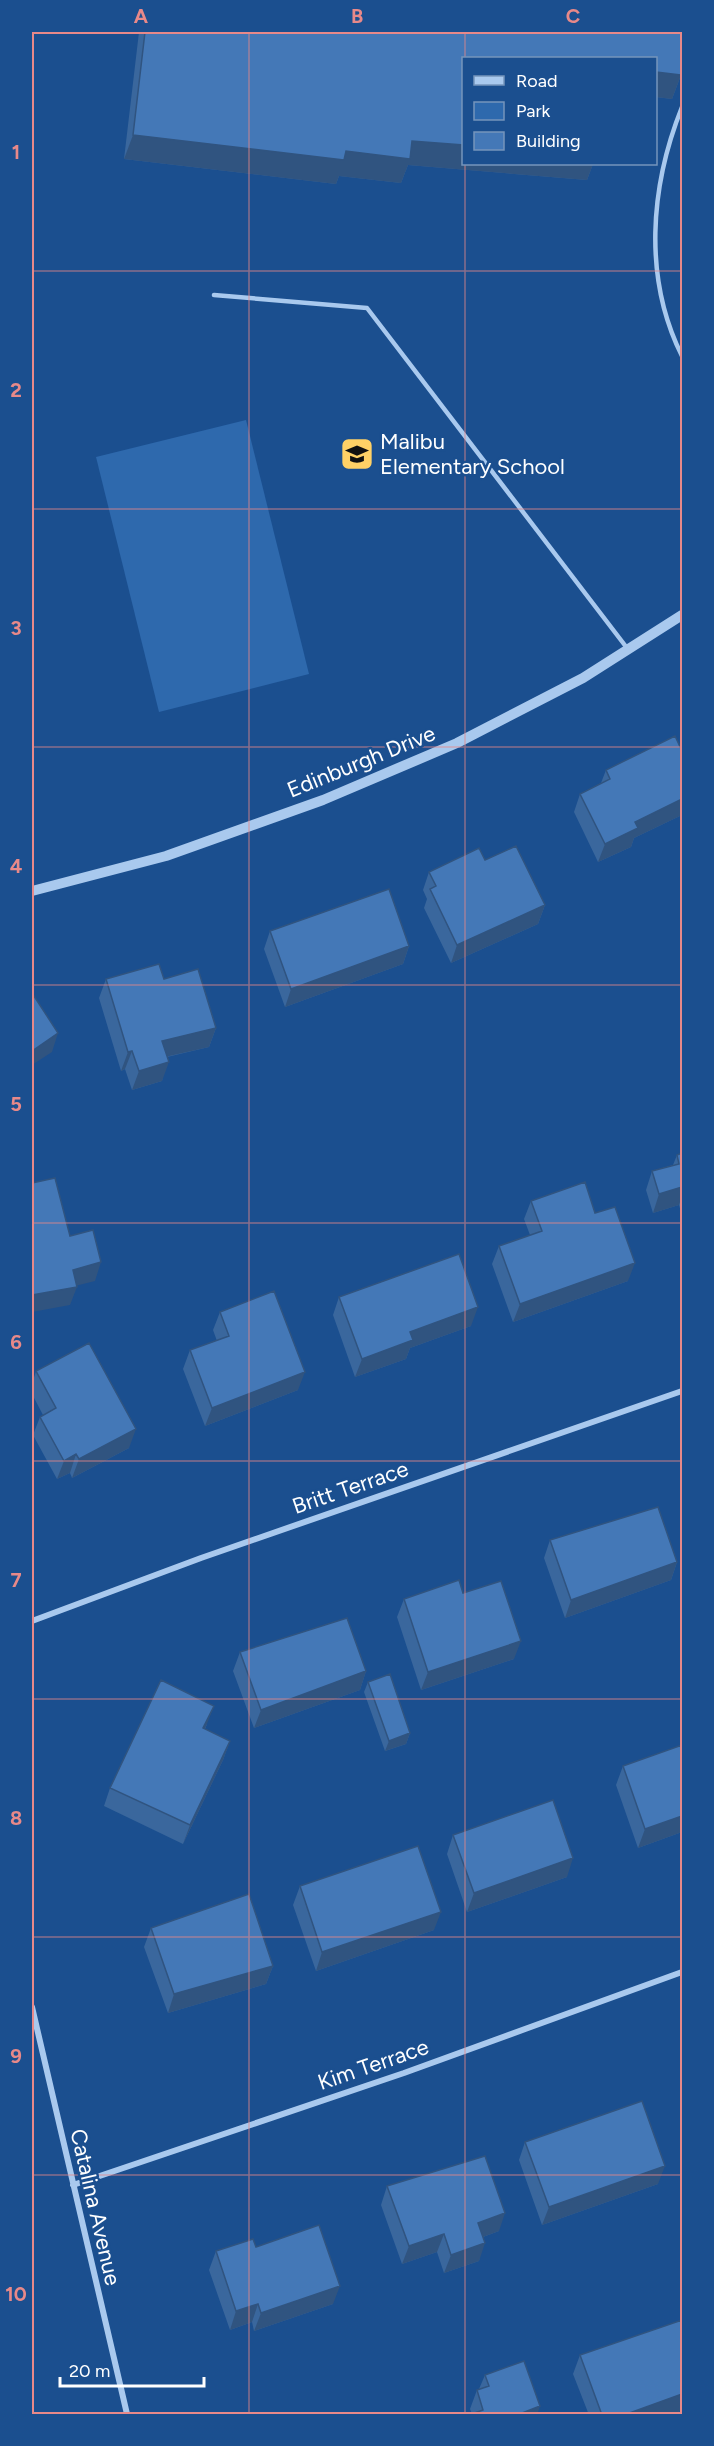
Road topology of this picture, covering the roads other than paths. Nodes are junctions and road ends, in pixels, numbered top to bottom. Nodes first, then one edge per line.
1 (682, 107) edge
2 (214, 296) dead end
3 (682, 356) edge
4 (682, 615) edge
5 (629, 650) junction
6 (32, 891) edge
7 (682, 1391) edge
8 (32, 1621) edge
9 (682, 1972) edge
10 (32, 2007) edge
11 (73, 2185) junction
12 (127, 2415) edge

1 - 3 lane
2 - 5 lane
4 - 5 street, Edinburgh Drive
5 - 6 street, Edinburgh Drive
7 - 8 street, Britt Terrace
9 - 11 street, Kim Terrace
10 - 11 street, Catalina Avenue
11 - 12 street, Catalina Avenue

